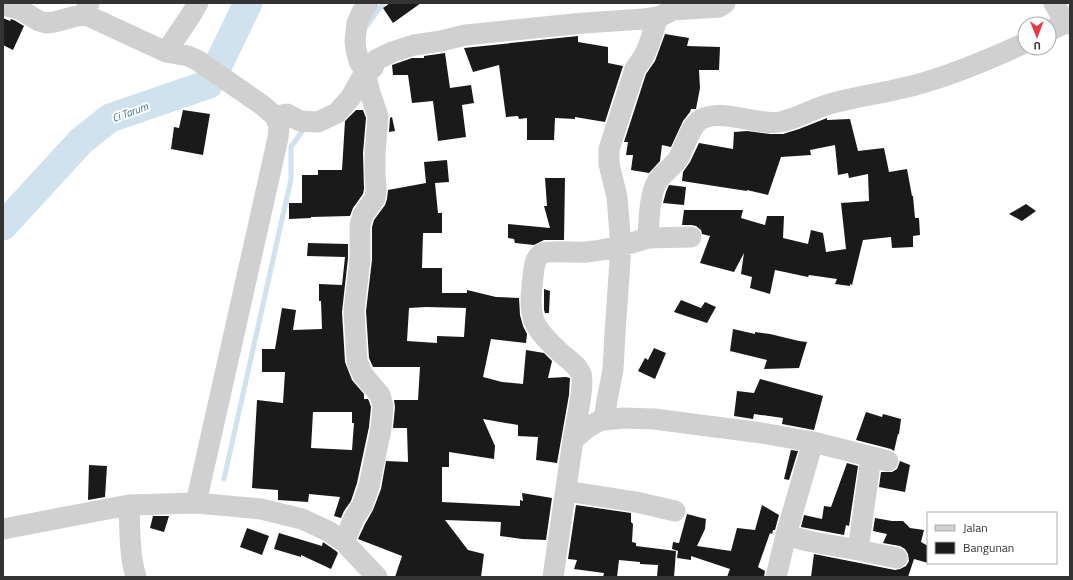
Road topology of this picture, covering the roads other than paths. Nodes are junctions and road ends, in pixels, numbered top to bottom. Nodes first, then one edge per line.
1 (198, 3) edge
2 (368, 3) edge
3 (725, 3) edge
4 (1054, 3) edge
5 (3, 5) edge
6 (86, 9) edge
7 (658, 17) junction
8 (1064, 24) edge
9 (1017, 46) edge
10 (166, 52) junction
11 (363, 68) junction
12 (268, 111) junction
13 (691, 237) dead end
14 (648, 238) junction
15 (621, 247) junction
16 (604, 420) junction
17 (573, 440) junction
18 (813, 442) junction
19 (566, 491) junction
20 (196, 503) junction
21 (129, 505) junction
22 (676, 511) dead end
23 (3, 529) edge
24 (786, 535) junction
25 (344, 542) junction
26 (858, 550) junction
27 (897, 558) dead end
28 (136, 577) edge
29 (377, 577) edge
30 (553, 577) edge
31 (776, 577) edge

1 - 10 street
2 - 11 street
3 - 7 street
4 - 8 street
5 - 6 street
6 - 10 street
7 - 11 street
7 - 15 street
9 - 14 street
10 - 12 street
11 - 12 street
11 - 25 street
12 - 20 street
13 - 14 street
14 - 15 street
15 - 16 street
15 - 17 street
16 - 17 street
16 - 18 street
17 - 19 street
18 - 24 street
18 - 26 street
19 - 22 street
19 - 30 street
20 - 21 street
20 - 25 street
21 - 23 street
21 - 28 street
24 - 26 street
24 - 31 street
25 - 29 street
26 - 27 street

